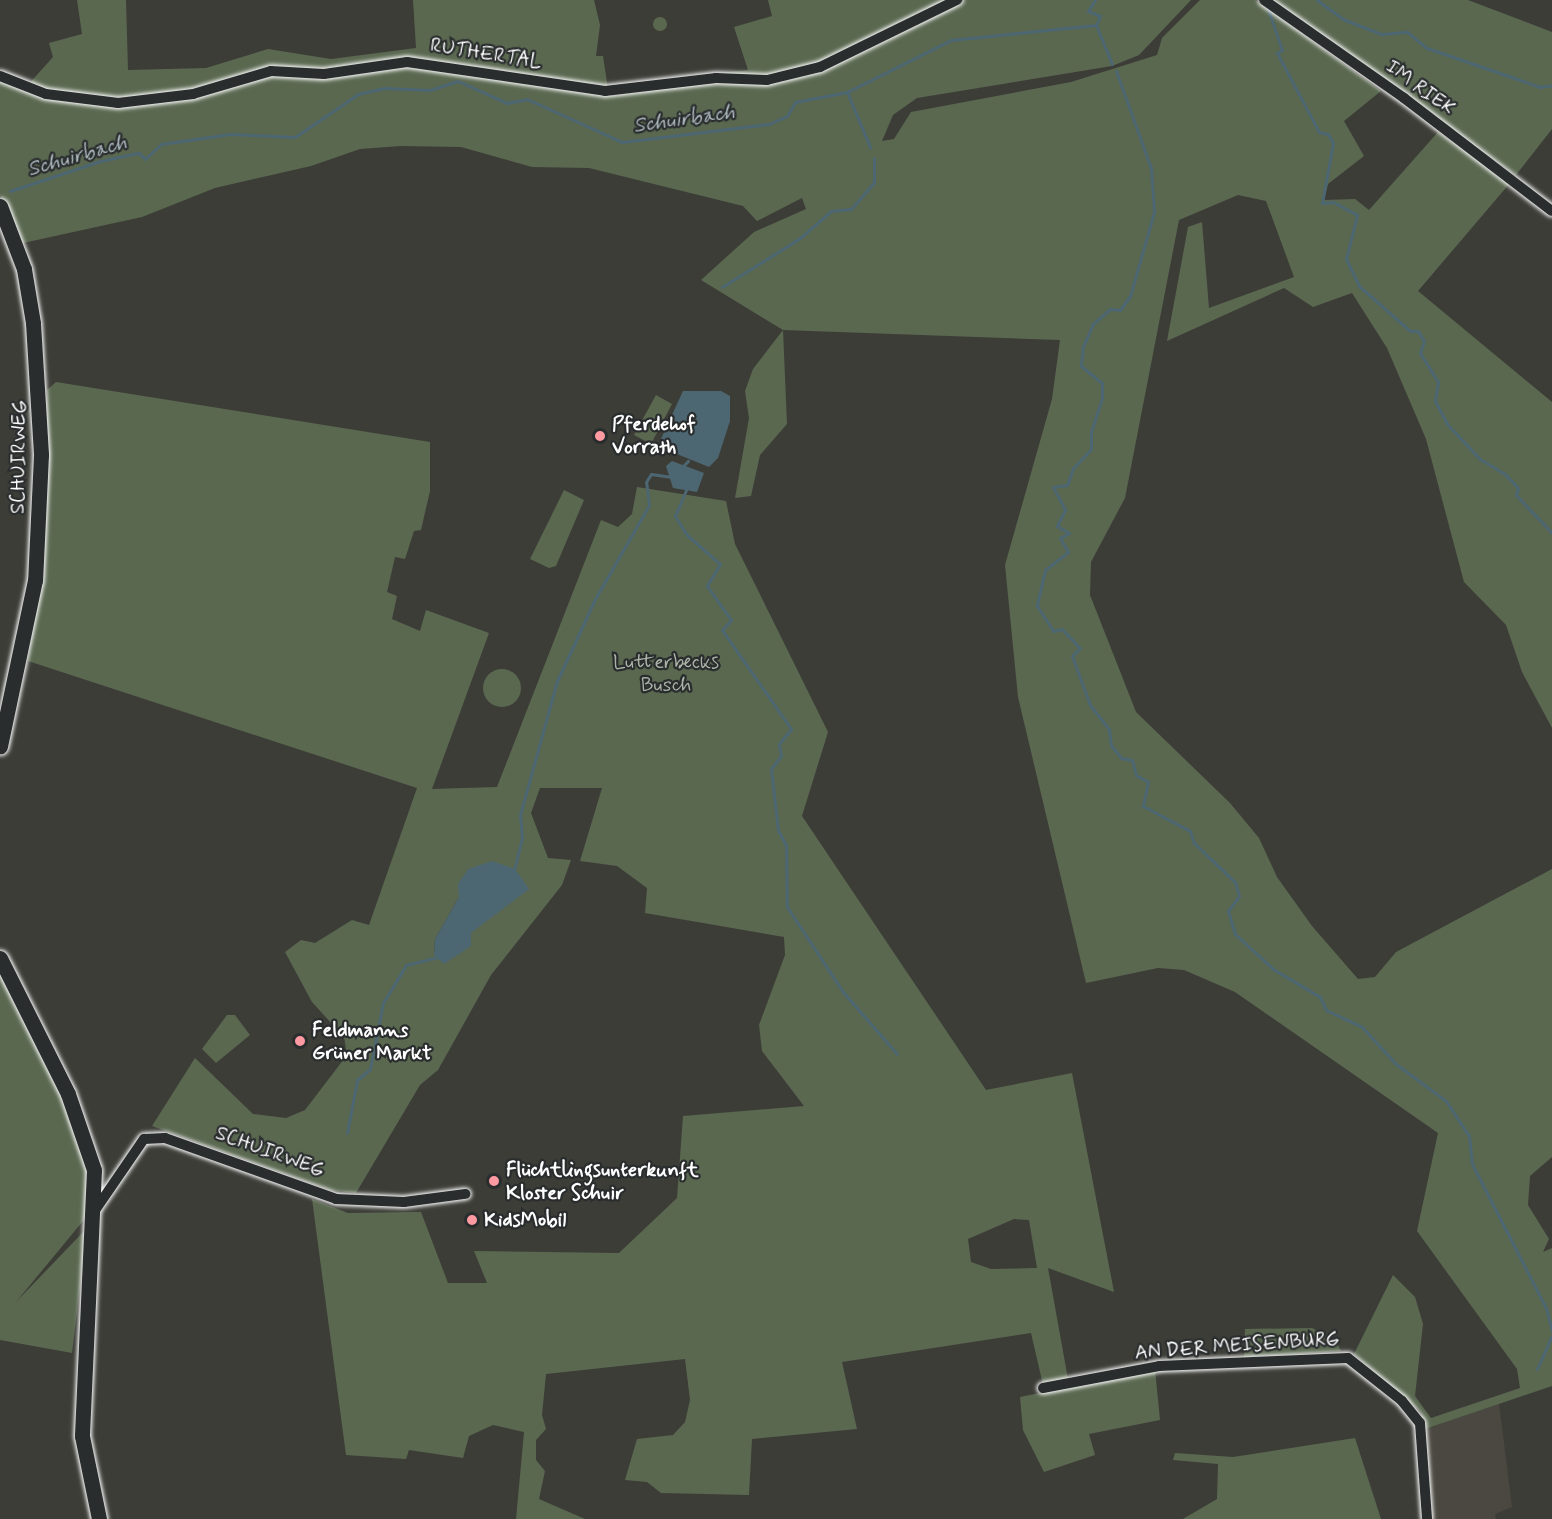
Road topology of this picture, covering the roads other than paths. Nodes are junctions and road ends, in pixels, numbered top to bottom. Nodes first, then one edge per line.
1 (957, 0) edge
2 (1264, 0) edge
3 (0, 76) edge
4 (0, 206) edge
5 (1552, 211) edge
6 (0, 746) edge
7 (0, 958) edge
8 (465, 1194) dead end
9 (96, 1209) junction
10 (1042, 1388) dead end
11 (99, 1519) edge
12 (1427, 1519) edge

1 - 3 street, RUTHERTAL
2 - 5 street, IM RIEK
4 - 6 main road, SCHUIRWEG
7 - 9 main road
8 - 9 street, SCHUIRWEG
9 - 11 main road
10 - 12 street, AN DER MEISENBURG

